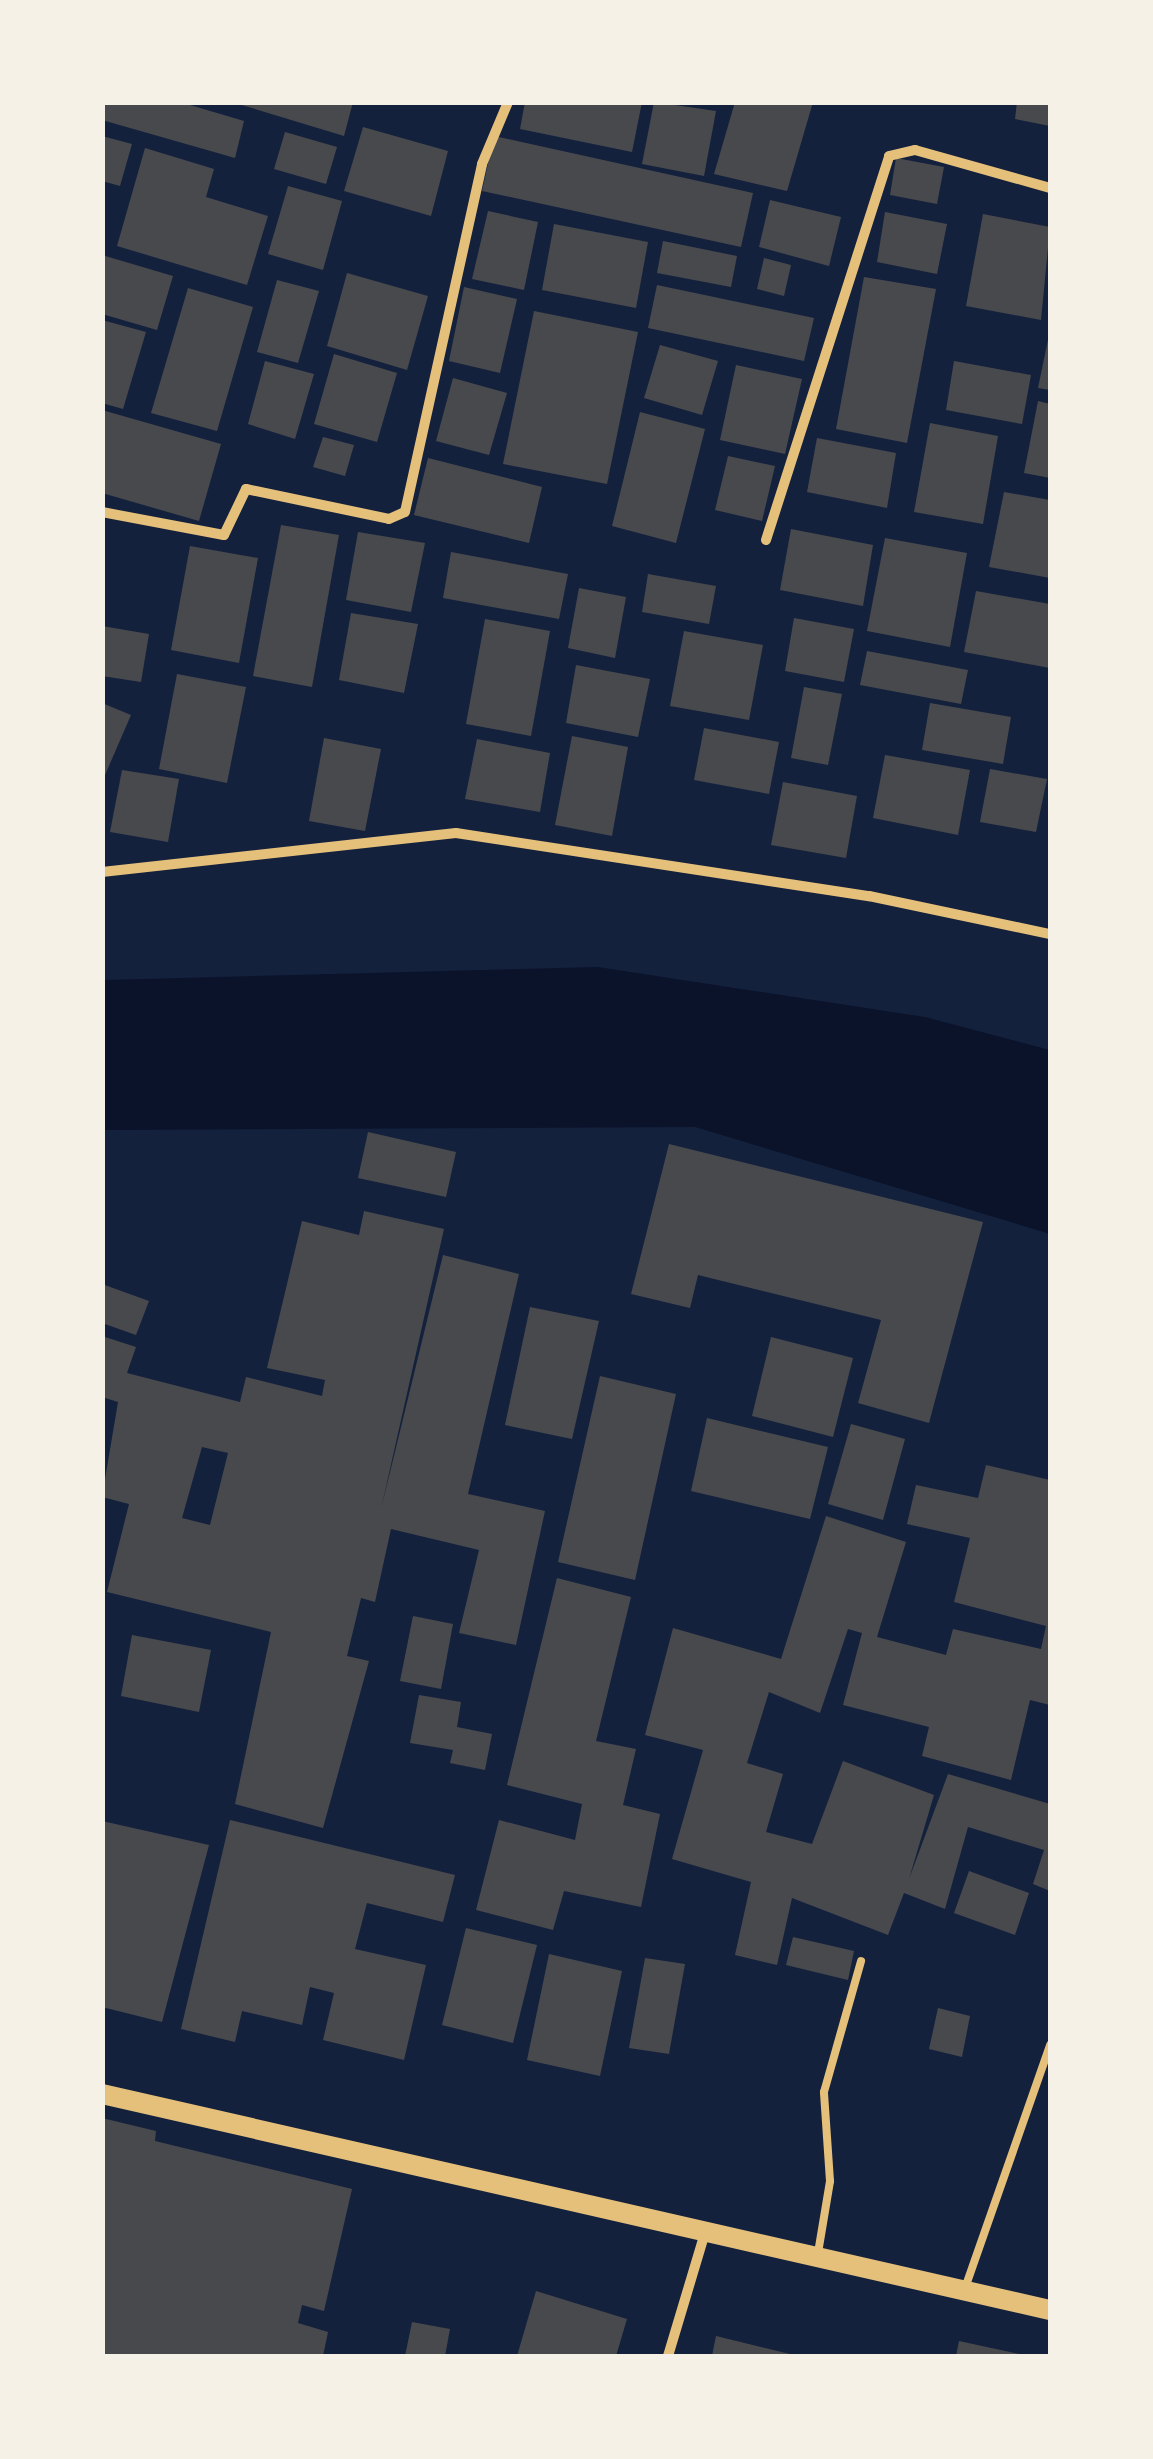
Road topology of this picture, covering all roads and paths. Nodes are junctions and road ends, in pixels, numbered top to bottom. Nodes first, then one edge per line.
1 (508, 102) edge
2 (1050, 188) edge
3 (102, 512) edge
4 (766, 540) dead end
5 (102, 872) edge
6 (1050, 934) edge
7 (861, 1961) dead end
8 (1050, 2045) edge
9 (102, 2094) edge
10 (705, 2233) junction
11 (817, 2257) junction
12 (964, 2291) junction
13 (1050, 2310) edge
14 (668, 2356) edge

1 - 3 street
2 - 4 street
5 - 6 street
7 - 11 lane
8 - 12 lane
9 - 10 main road
10 - 11 main road
10 - 14 street
11 - 12 main road
12 - 13 main road

